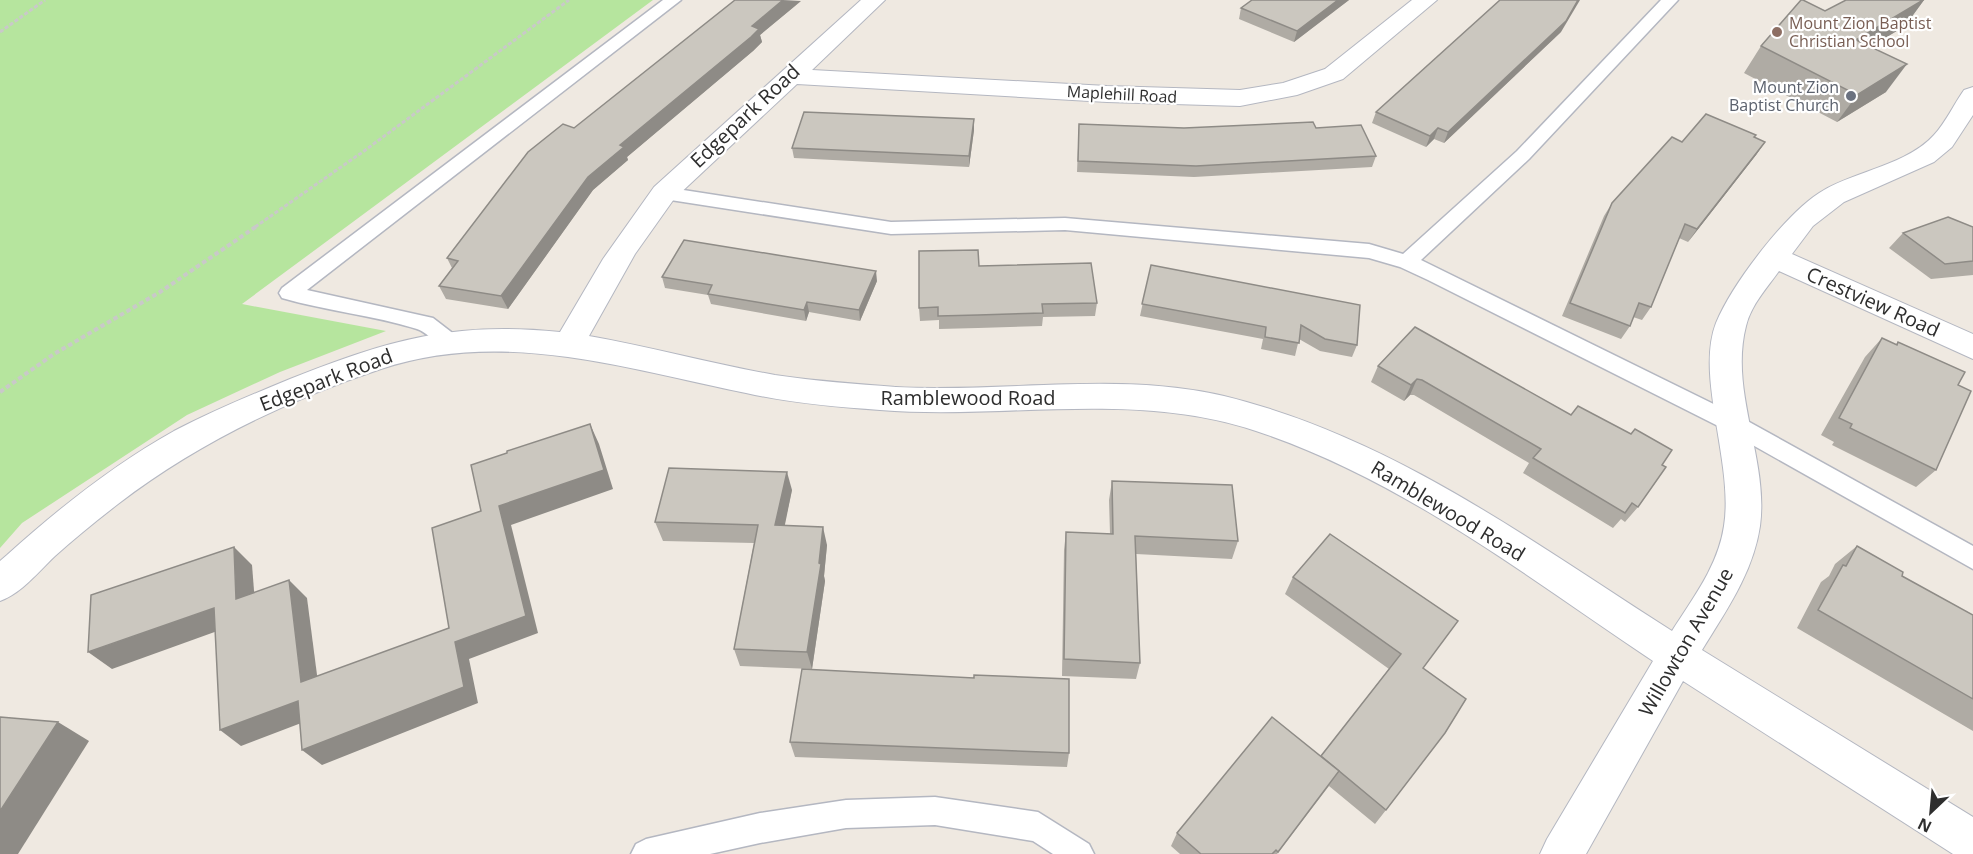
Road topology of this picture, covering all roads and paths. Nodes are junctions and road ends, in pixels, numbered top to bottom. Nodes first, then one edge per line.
1 (45, 0) edge
2 (569, 0) edge
3 (673, 0) edge
4 (873, 0) edge
5 (1426, 0) edge
6 (1670, 0) edge
7 (0, 32) edge
8 (789, 76) junction
9 (1973, 95) edge
10 (664, 193) junction
11 (1774, 257) junction
12 (1407, 262) junction
13 (452, 344) junction
14 (569, 344) junction
15 (1973, 347) edge
16 (0, 392) edge
17 (1734, 424) junction
18 (1973, 558) edge
19 (0, 585) edge
20 (1677, 656) junction
21 (1973, 842) edge
22 (646, 854) edge
23 (1079, 854) edge
24 (1562, 854) edge

1 - 7 path
2 - 16 path
3 - 13 lane
4 - 8 street, Edgepark Road
5 - 8 street, Maplehill Road
6 - 12 lane
8 - 10 street, Edgepark Road
9 - 11 street, Willowton Avenue
10 - 12 lane
10 - 14 street, Edgepark Road
11 - 15 street, Crestview Road
11 - 17 street, Willowton Avenue
12 - 17 lane
13 - 14 street, Edgepark Road
13 - 19 street, Edgepark Road
14 - 20 street, Ramblewood Road
17 - 18 lane
17 - 20 street, Willowton Avenue
20 - 21 street, Ramblewood Road
20 - 24 street, Willowton Avenue
22 - 23 lane

